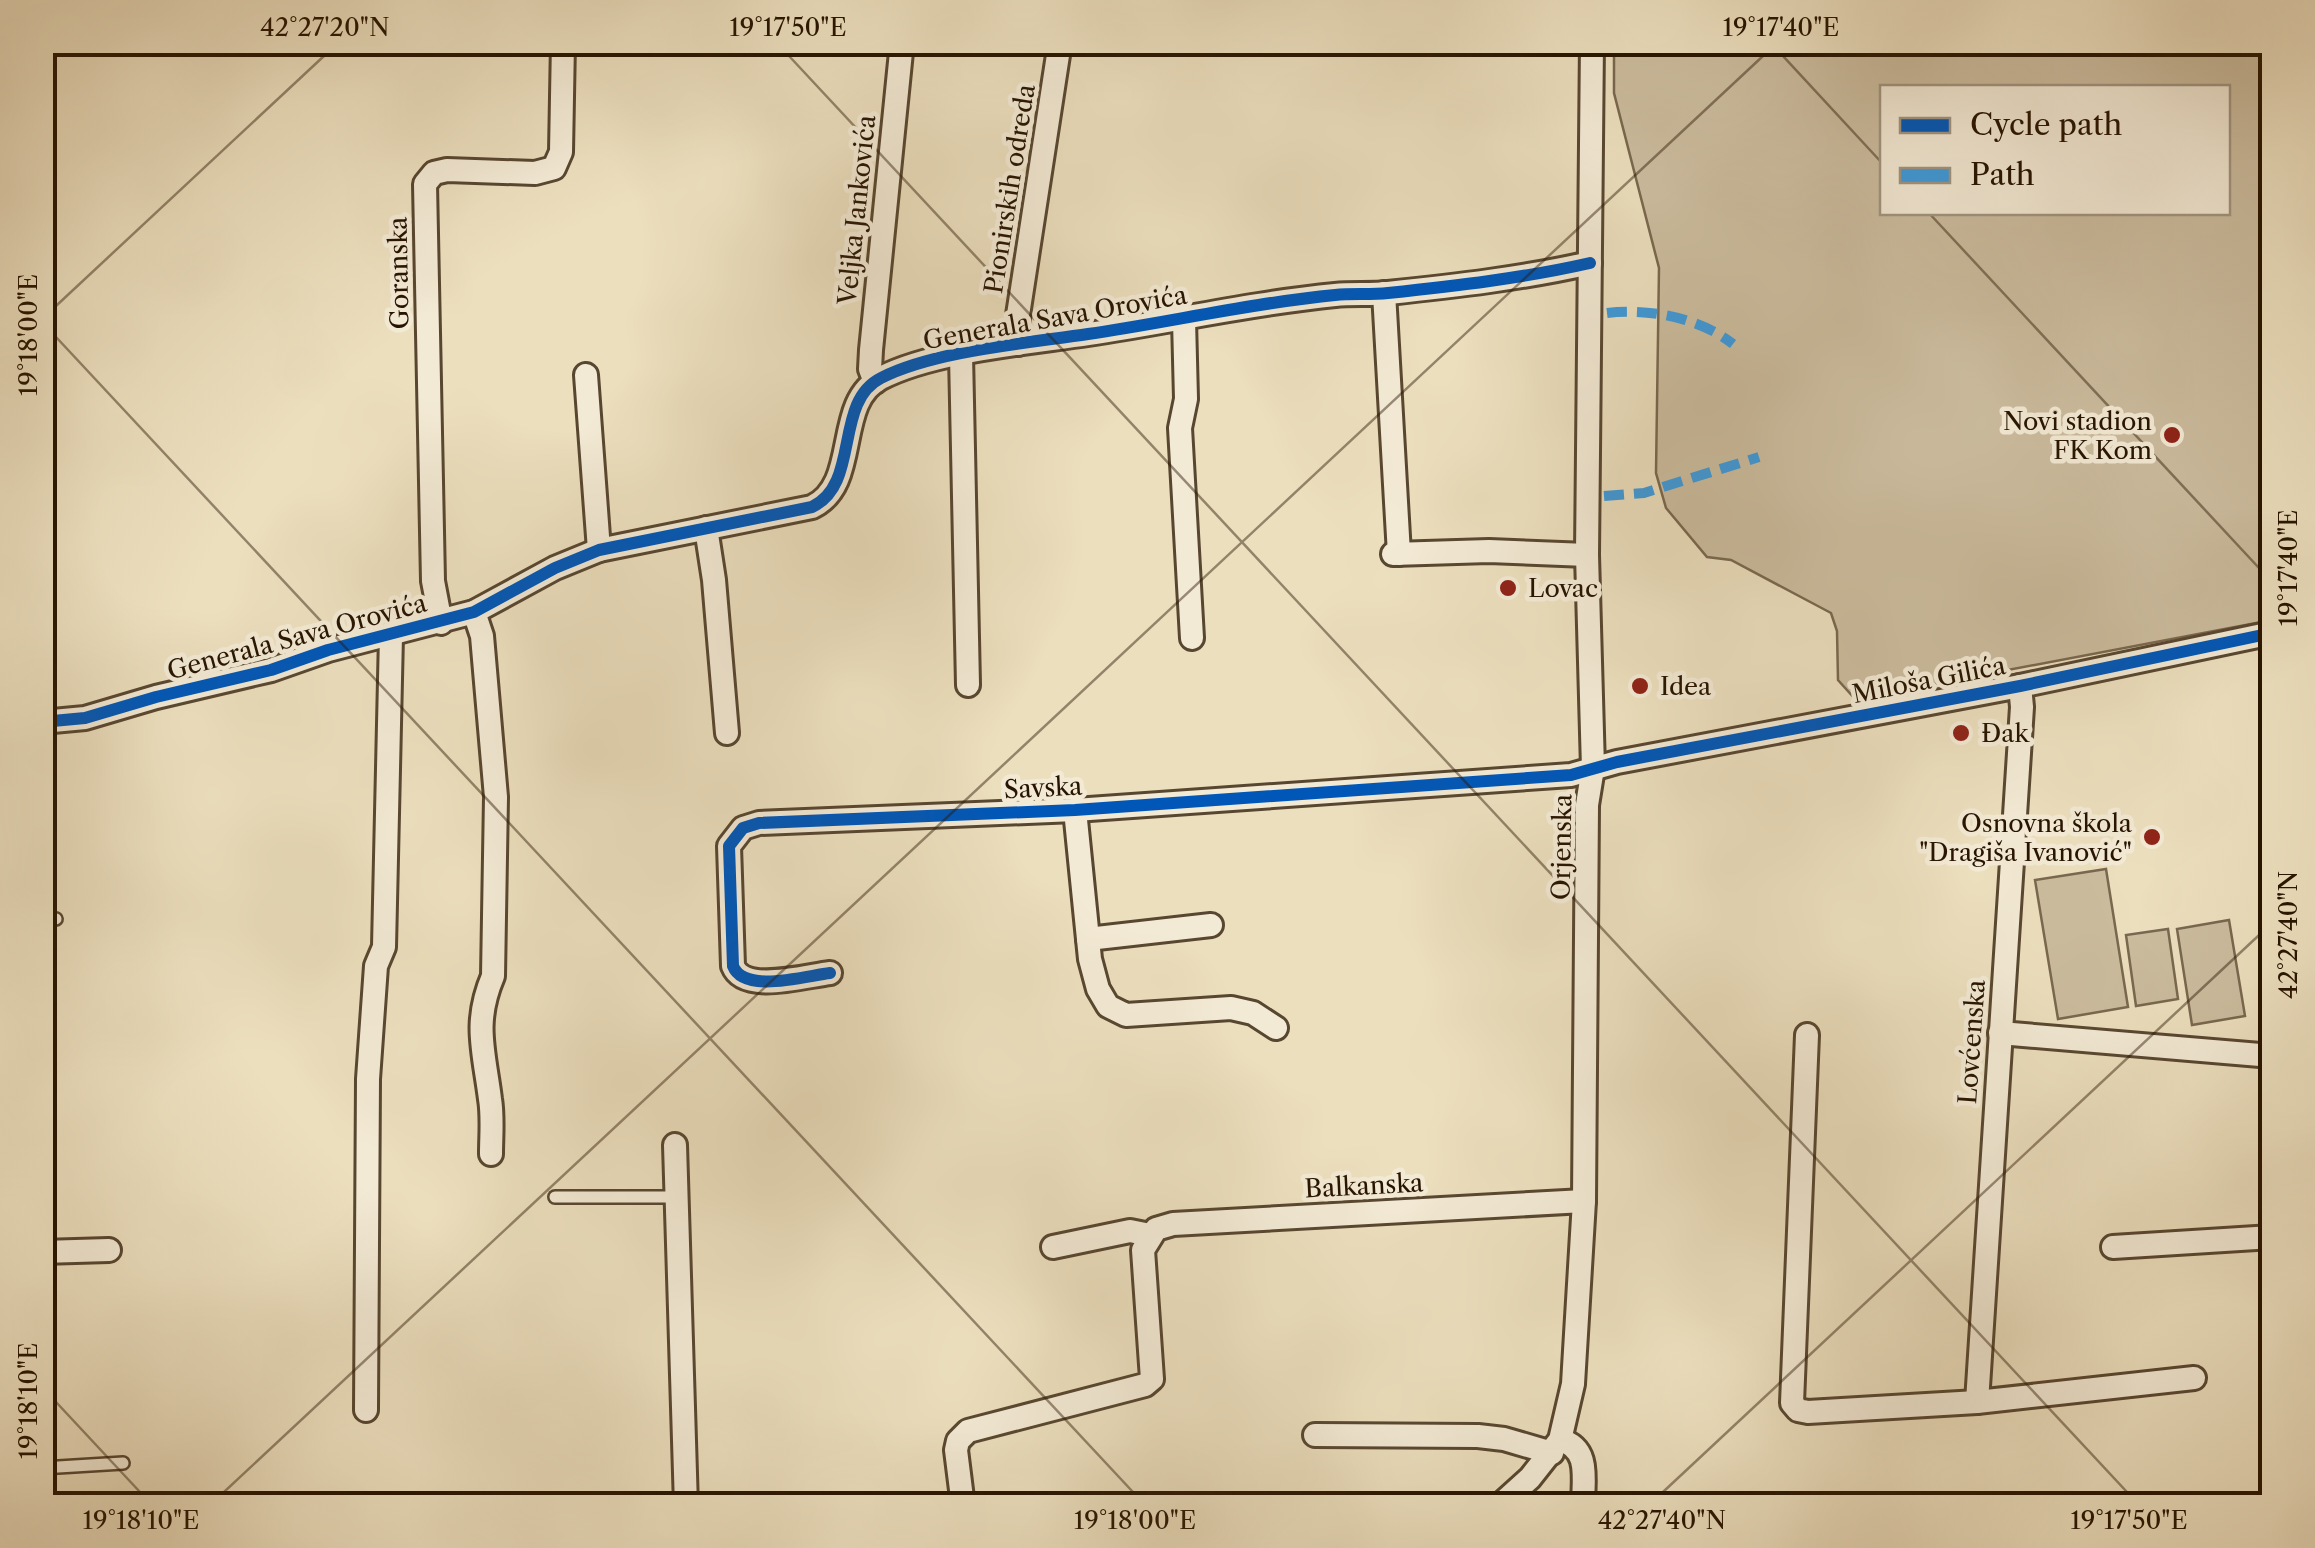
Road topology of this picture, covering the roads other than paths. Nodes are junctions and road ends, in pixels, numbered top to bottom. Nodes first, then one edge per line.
1 (563, 42) edge
2 (902, 42) edge
3 (1060, 42) edge
4 (1592, 42) edge
5 (1590, 263) junction
6 (1384, 294) junction
7 (1184, 320) junction
8 (1018, 344) junction
9 (961, 355) junction
10 (586, 375) dead end
11 (875, 382) junction
12 (706, 528) junction
13 (598, 550) junction
14 (1588, 555) junction
15 (474, 612) junction
16 (441, 622) junction
17 (2272, 633) edge
18 (392, 634) junction
19 (1192, 638) dead end
20 (968, 685) dead end
21 (2020, 686) junction
22 (42, 722) edge
23 (727, 733) dead end
24 (1593, 768) junction
25 (1075, 810) junction
26 (1211, 925) dead end
27 (1088, 939) junction
28 (830, 972) dead end
29 (1276, 1028) dead end
30 (2000, 1034) junction
31 (1808, 1035) dead end
32 (2272, 1056) edge
33 (675, 1145) dead end
34 (491, 1154) dead end
35 (676, 1197) junction
36 (555, 1198) dead end
37 (1584, 1201) junction
38 (1150, 1234) junction
39 (2272, 1237) edge
40 (1053, 1247) dead end
41 (2113, 1247) dead end
42 (109, 1250) dead end
43 (42, 1252) edge
44 (2194, 1378) dead end
45 (1977, 1402) junction
46 (366, 1410) dead end
47 (1316, 1435) dead end
48 (1556, 1447) junction
49 (123, 1463) dead end
50 (42, 1468) edge
51 (686, 1506) edge
52 (963, 1506) edge
53 (1499, 1506) edge
54 (1582, 1506) edge

1 - 16 street, Goranska
2 - 11 street, Veljka Jankovića
3 - 8 street, Pionirskih odreda
4 - 5 street, Orjenska
5 - 6 street, Generala Sava Orovića
5 - 14 street, Orjenska
6 - 7 street, Generala Sava Orovića
6 - 14 street
7 - 8 street, Generala Sava Orovića
7 - 19 street
8 - 9 street, Generala Sava Orovića
9 - 11 street, Generala Sava Orovića
9 - 20 street
10 - 13 street
11 - 12 street, Generala Sava Orovića
12 - 13 street, Generala Sava Orovića
12 - 23 street
13 - 15 street, Generala Sava Orovića
14 - 24 street, Orjenska
15 - 16 street, Generala Sava Orovića
15 - 34 street
16 - 18 street, Generala Sava Orovića
17 - 21 street, Miloša Gilića
18 - 22 street, Generala Sava Orovića
18 - 46 street
21 - 24 street, Miloša Gilića
21 - 30 street, Lovćenska
24 - 25 street, Savska
24 - 37 street, Orjenska
25 - 27 street, Savska
25 - 28 street, Savska
26 - 27 street
27 - 29 street, Savska
30 - 32 street
30 - 45 street, Lovćenska
31 - 45 street
33 - 35 street
35 - 36 lane
35 - 51 street
37 - 38 street, Balkanska
37 - 48 street, Orjenska
38 - 40 street, Balkanska
38 - 52 street
39 - 41 street
42 - 43 street
44 - 45 street
47 - 48 street
48 - 53 street
48 - 54 street
49 - 50 lane

